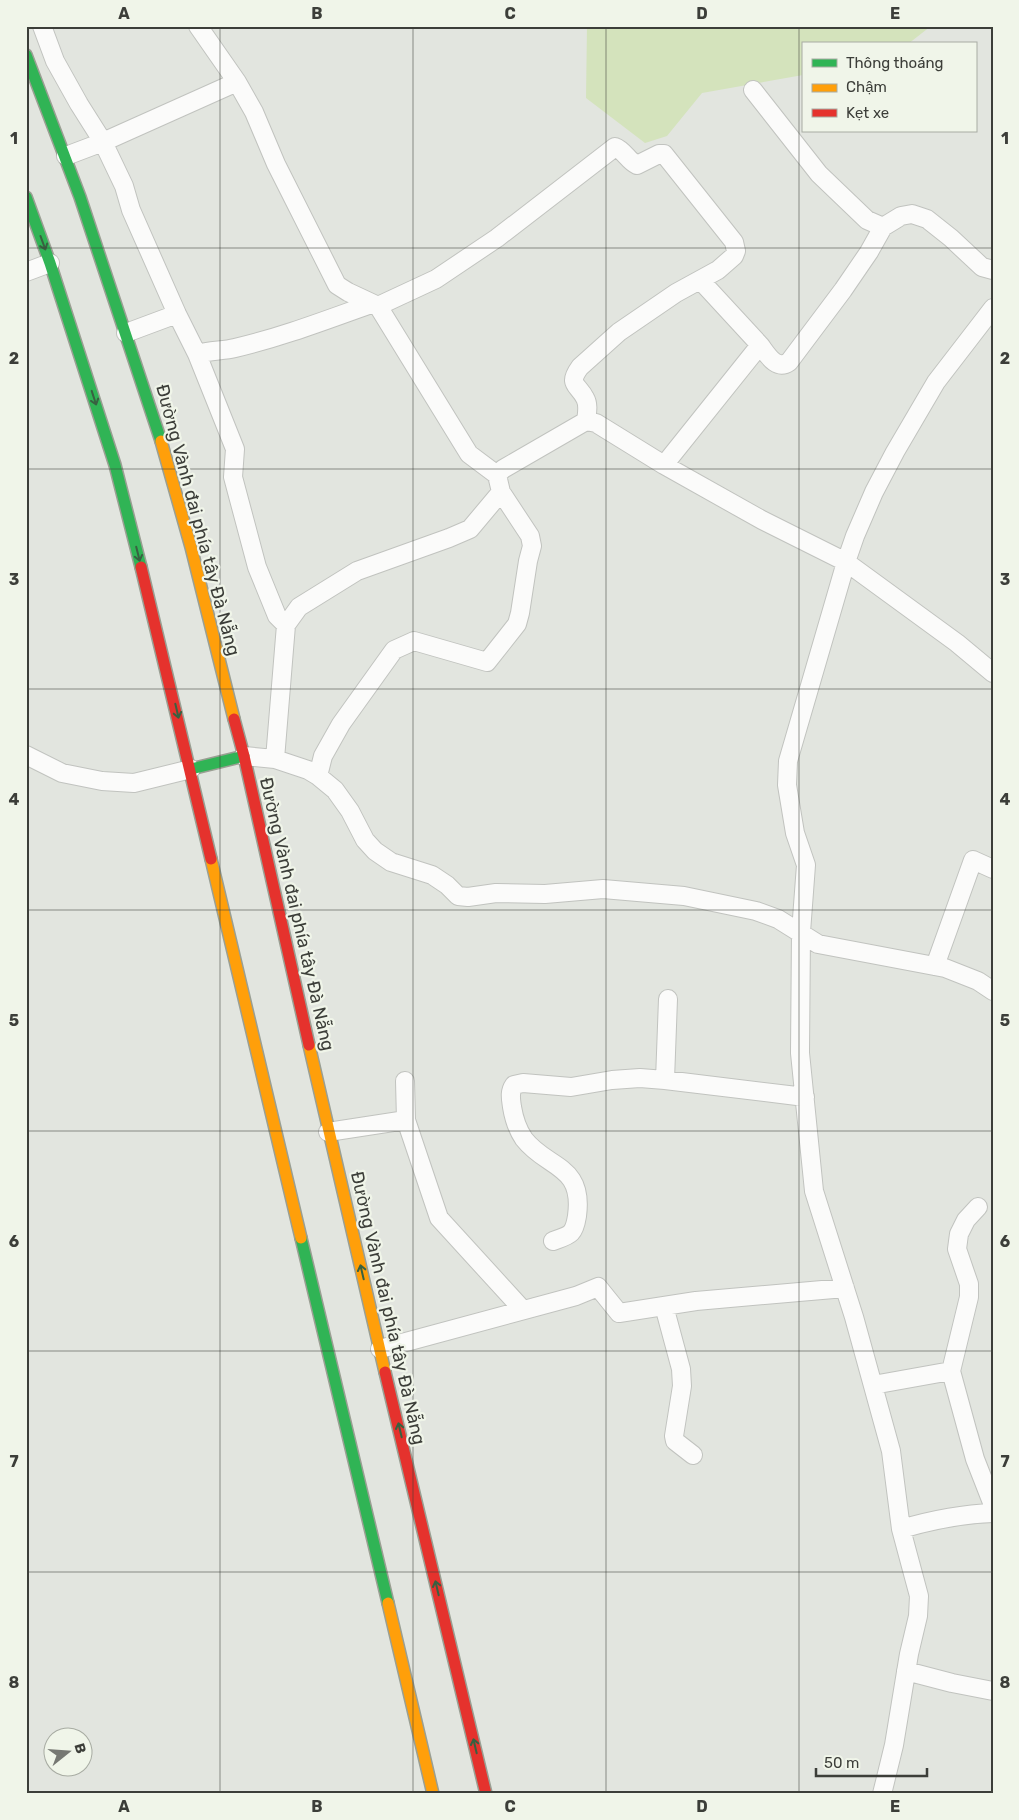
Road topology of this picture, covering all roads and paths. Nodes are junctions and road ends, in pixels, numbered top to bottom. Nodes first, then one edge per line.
1 (42, 26) edge
2 (198, 26) edge
3 (26, 55) edge
4 (238, 82) junction
5 (753, 90) dead end
6 (103, 142) junction
7 (66, 156) junction
8 (26, 197) edge
9 (883, 227) junction
10 (50, 263) junction
11 (993, 270) edge
12 (26, 272) edge
13 (700, 281) junction
14 (374, 305) junction
15 (993, 308) edge
16 (177, 314) junction
17 (126, 334) junction
18 (760, 345) junction
19 (197, 354) junction
20 (586, 421) junction
21 (664, 466) junction
22 (497, 475) junction
23 (501, 492) junction
24 (846, 562) junction
25 (286, 625) junction
26 (993, 673) edge
27 (26, 755) edge
28 (244, 756) junction
29 (275, 759) junction
30 (191, 769) junction
31 (318, 776) junction
32 (993, 869) edge
33 (801, 932) junction
34 (935, 966) junction
35 (993, 991) edge
36 (668, 999) dead end
37 (665, 1080) junction
38 (405, 1081) dead end
39 (805, 1097) junction
40 (406, 1120) junction
41 (328, 1132) junction
42 (978, 1207) dead end
43 (554, 1241) dead end
44 (845, 1288) junction
45 (664, 1306) junction
46 (523, 1310) junction
47 (380, 1349) junction
48 (951, 1370) junction
49 (874, 1385) junction
50 (693, 1455) dead end
51 (993, 1505) edge
52 (993, 1513) edge
53 (900, 1529) junction
54 (906, 1672) junction
55 (993, 1691) edge
56 (433, 1794) edge
57 (486, 1794) edge
58 (882, 1794) edge

1 - 6 street
2 - 4 street
3 - 7 main road, Đường Vành đai phía tây Đà Nẵng
4 - 6 street
4 - 14 street
5 - 9 street
6 - 7 street
6 - 16 street
7 - 17 main road, Đường Vành đai phía tây Đà Nẵng
8 -> 10 main road
9 - 11 street
9 - 18 street
10 - 12 street
10 -> 30 main road
13 - 14 street
13 - 18 street
13 - 20 street
14 - 19 street
14 - 22 street
15 - 24 street
16 - 17 street
16 - 19 street
17 - 28 main road, Đường Vành đai phía tây Đà Nẵng
18 - 21 street
19 - 25 street
20 - 21 street
20 - 22 street
21 - 24 street
22 - 23 street
23 - 25 street
23 - 31 street
24 - 26 street
24 - 33 street
25 - 29 street
27 - 30 street
28 - 29 street
28 - 30 main road
28 - 41 main road, Đường Vành đai phía tây Đà Nẵng
29 - 31 street
30 - 56 main road
31 - 33 street
32 - 34 street
33 - 34 street
33 - 39 street
34 - 35 street
36 - 37 street
37 - 39 street
37 - 43 street
38 - 40 street
39 - 44 street
40 - 41 street
40 - 46 street
47 -> 41 main road, Đường Vành đai phía tây Đà Nẵng
42 - 48 street
44 - 45 street
44 - 49 street
45 - 46 street
45 - 50 street
46 - 47 street
57 -> 47 main road, Đường Vành đai phía tây Đà Nẵng
48 - 49 street
48 - 51 street
49 - 53 street
52 - 53 street
53 - 54 street
54 - 55 street
54 - 58 street

